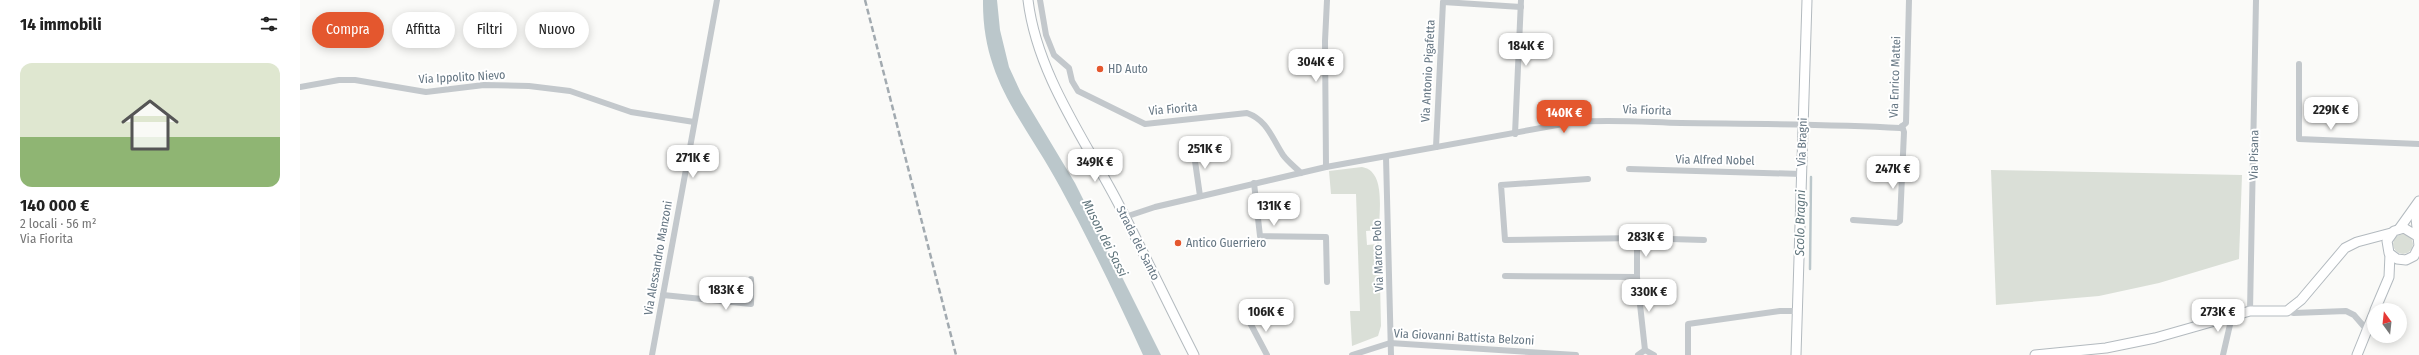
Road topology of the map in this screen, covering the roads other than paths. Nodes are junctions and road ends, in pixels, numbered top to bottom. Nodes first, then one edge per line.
1 (717, 0) edge
2 (1028, 0) edge
3 (1040, 0) edge
4 (1327, 0) edge
5 (1521, 0) edge
6 (1807, 0) edge
7 (1909, 0) edge
8 (2256, 0) edge
9 (1521, 7) junction
10 (2300, 64) dead end
11 (300, 87) edge
12 (694, 122) junction
13 (1803, 123) junction
14 (1902, 126) junction
15 (1515, 134) junction
16 (2419, 144) edge
17 (1436, 147) junction
18 (1193, 148) dead end
19 (1386, 157) junction
20 (1326, 167) junction
21 (1629, 169) dead end
22 (1301, 173) junction
23 (1801, 174) junction
24 (1588, 179) dead end
25 (1254, 183) junction
26 (1200, 196) junction
27 (2417, 205) edge
28 (1125, 218) junction
29 (1853, 220) dead end
30 (2395, 231) junction
31 (1637, 238) junction
32 (2418, 239) edge
33 (1704, 240) dead end
34 (2364, 241) junction
35 (2389, 253) junction
36 (2412, 260) edge
37 (1505, 276) dead end
38 (1637, 277) junction
39 (2389, 277) junction
40 (751, 279) dead end
41 (1327, 282) dead end
42 (663, 295) junction
43 (2378, 303) edge
44 (1798, 311) junction
45 (2250, 311) junction
46 (2287, 311) junction
47 (2232, 316) junction
48 (1248, 319) dead end
49 (2367, 330) joint
50 (1390, 343) junction
51 (1455, 347) junction
52 (1645, 350) junction
53 (652, 355) edge
54 (1194, 355) edge
55 (1268, 355) edge
56 (1352, 355) edge
57 (1391, 355) edge
58 (1456, 355) edge
59 (1576, 355) edge
60 (1638, 355) edge
61 (1654, 355) edge
62 (1688, 355) edge
63 (1796, 355) edge
64 (2035, 355) edge
65 (2222, 355) edge
66 (2357, 355) edge

1 - 12 street, Via Alessandro Manzoni
2 - 28 street, Strada del Santo
3 - 22 street, Via Fiorita
4 - 20 street
5 - 9 street
6 - 13 street, Via Bragni
7 - 14 street, Via Enrico Mattei
8 - 45 street, Via Pisana
9 - 15 street
9 - 17 street, Via Antonio Pigafetta
10 - 16 street
11 - 12 street, Via Ippolito Nievo
12 - 42 street, Via Alessandro Manzoni
13 - 14 street, Via Enrico Mattei
13 - 15 street, Via Fiorita
13 - 23 street, Via Bragni
14 - 29 street
15 - 17 street, Via Fiorita
17 - 19 street, Via Fiorita
18 - 26 street
19 - 20 street, Via Fiorita
19 - 50 street, Via Marco Polo
20 - 22 street, Via Fiorita
21 - 23 street, Via Alfred Nobel
22 - 25 street, Via Fiorita
23 - 44 street, Via Bragni
24 - 31 street
25 - 26 street, Via Fiorita
25 - 41 street
26 - 28 street, Via Fiorita
27 - 30 street
27 - 32 street
28 - 54 street, Strada del Santo
30 - 32 street
30 - 34 street
30 - 35 street
31 - 33 street
31 - 38 street
32 - 36 street
34 - 35 street
34 - 46 street
35 - 36 street
35 - 39 street
36 - 39 street
37 - 38 street
38 - 52 street
39 - 43 street
40 - 42 street
42 - 53 street, Via Alessandro Manzoni
44 - 62 street
44 - 63 street, Via Bragni
45 - 46 street
45 - 47 street
46 - 49 street
47 - 64 street
47 - 65 street
48 - 55 street
49 - 66 street
50 - 51 street, Via Giovanni Battista Belzoni
50 - 56 street, Via Giovanni Battista Belzoni
50 - 57 street, Via Marco Polo
51 - 58 street
51 - 59 street, Via Giovanni Battista Belzoni
52 - 60 street
52 - 61 street

